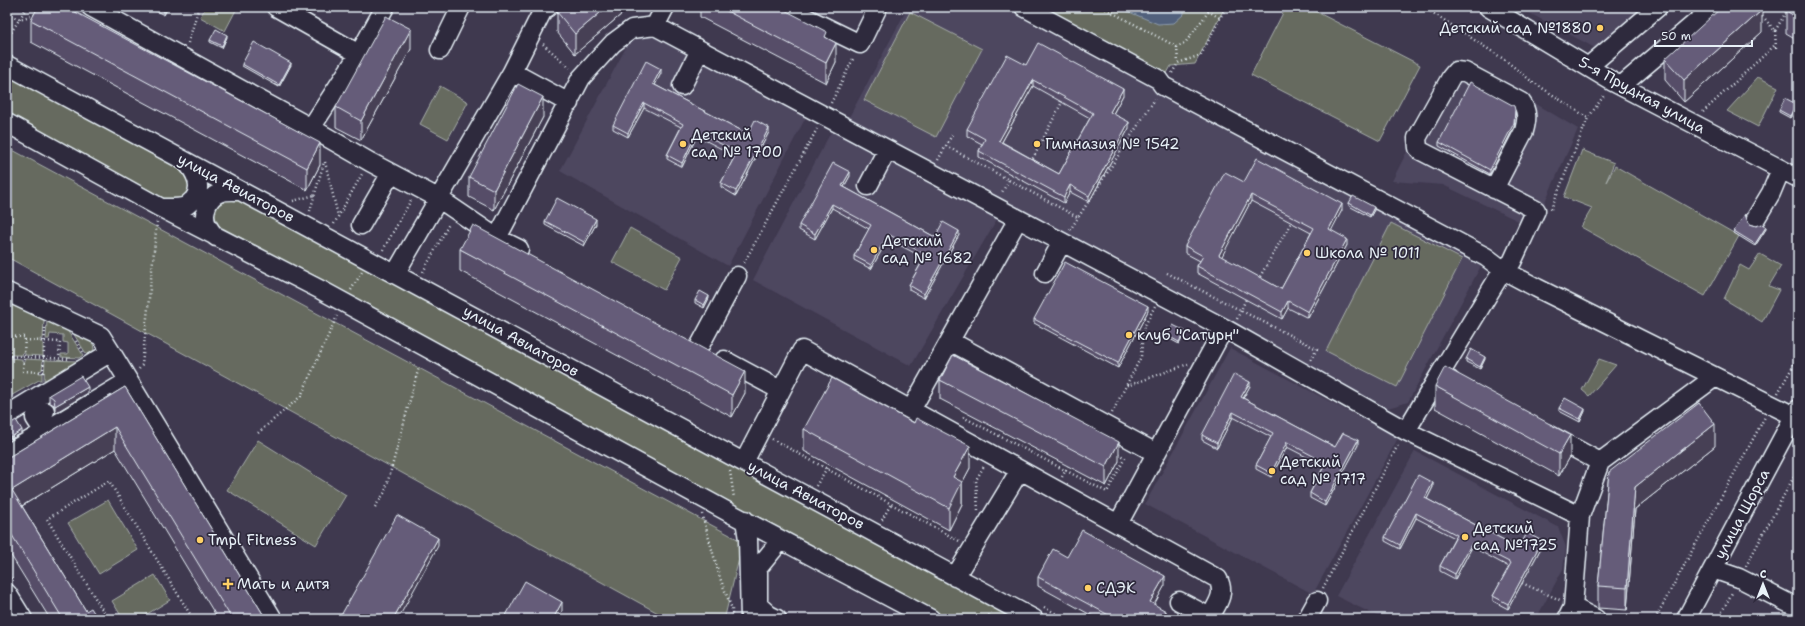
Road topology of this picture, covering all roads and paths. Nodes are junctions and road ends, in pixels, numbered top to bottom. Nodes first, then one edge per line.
1 (27, 7) edge
2 (90, 7) edge
3 (199, 7) edge
4 (276, 7) edge
5 (384, 7) edge
6 (461, 7) edge
7 (548, 7) edge
8 (665, 7) edge
9 (784, 7) edge
10 (878, 7) edge
11 (1024, 7) edge
12 (1102, 7) edge
13 (1201, 7) edge
14 (1212, 7) edge
15 (1226, 7) edge
16 (1424, 7) edge
17 (1488, 7) edge
18 (1658, 7) edge
19 (1714, 7) edge
20 (1756, 7) edge
21 (1789, 7) edge
22 (43, 11) edge
23 (1209, 12) junction
24 (7, 14) edge
25 (1220, 18) junction
26 (20, 19) junction
27 (655, 26) junction
28 (1775, 31) junction
29 (7, 39) edge
30 (541, 42) dead end
31 (860, 44) junction
32 (1776, 44) junction
33 (1177, 47) junction
34 (186, 48) dead end
35 (1776, 48) dead end
36 (440, 50) dead end
37 (700, 50) junction
38 (359, 54) junction
39 (1178, 63) junction
40 (7, 65) edge
41 (1589, 66) junction
42 (512, 72) junction
43 (581, 78) junction
44 (1617, 84) junction
45 (682, 86) dead end
46 (1163, 86) junction
47 (1062, 102) edge
48 (569, 103) junction
49 (1698, 115) dead end
50 (824, 116) junction
51 (1588, 118) junction
52 (7, 123) edge
53 (312, 128) junction
54 (952, 135) dead end
55 (946, 146) junction
56 (887, 150) junction
57 (183, 159) junction
58 (370, 162) junction
59 (1030, 164) edge
60 (1781, 170) junction
61 (391, 173) junction
62 (931, 173) junction
63 (1798, 178) edge
64 (1009, 180) junction
65 (1021, 180) edge
66 (1018, 185) junction
67 (868, 186) dead end
68 (1494, 189) junction
69 (240, 191) junction
70 (315, 195) junction
71 (414, 195) dead end
72 (438, 198) junction
73 (292, 202) dead end
74 (994, 207) junction
75 (310, 211) dead end
76 (159, 215) junction
77 (1548, 216) dead end
78 (338, 217) junction
79 (1079, 218) junction
80 (1756, 218) dead end
81 (1018, 219) junction
82 (1291, 223) edge
83 (334, 224) dead end
84 (449, 224) dead end
85 (361, 225) dead end
86 (216, 238) junction
87 (497, 238) junction
88 (1062, 242) junction
89 (383, 250) dead end
90 (532, 257) edge
91 (1503, 270) junction
92 (363, 271) dead end
93 (423, 273) dead end
94 (1045, 273) dead end
95 (1168, 273) dead end
96 (395, 274) junction
97 (737, 276) joint
98 (1256, 282) edge
99 (7, 292) edge
100 (349, 292) dead end
101 (1158, 301) dead end
102 (337, 316) dead end
103 (45, 326) dead end
104 (1224, 328) junction
105 (7, 336) edge
106 (24, 340) junction
107 (45, 341) junction
108 (950, 341) junction
109 (111, 352) junction
110 (7, 356) edge
111 (1209, 356) junction
112 (24, 357) junction
113 (1798, 357) edge
114 (44, 358) junction
115 (59, 358) junction
116 (72, 359) dead end
117 (1308, 366) dead end
118 (418, 367) dead end
119 (44, 372) junction
120 (1440, 374) junction
121 (43, 376) dead end
122 (1715, 376) junction
123 (128, 381) junction
124 (1127, 386) junction
125 (1468, 389) edge
126 (780, 390) junction
127 (1772, 405) junction
128 (911, 410) junction
129 (45, 411) dead end
130 (1796, 413) edge
131 (7, 415) edge
132 (963, 417) edge
133 (1530, 424) edge
134 (1104, 425) junction
135 (1406, 431) junction
136 (44, 432) junction
137 (258, 433) dead end
138 (1122, 435) junction
139 (768, 436) dead end
140 (1156, 453) junction
141 (7, 454) edge
142 (991, 454) junction
143 (1600, 462) junction
144 (736, 464) junction
145 (827, 468) junction
146 (1798, 469) edge
147 (1020, 470) junction
148 (816, 486) dead end
149 (735, 503) dead end
150 (891, 504) junction
151 (375, 507) dead end
152 (701, 514) dead end
153 (1580, 516) junction
154 (978, 517) dead end
155 (745, 520) junction
156 (881, 520) dead end
157 (1118, 524) junction
158 (782, 540) junction
159 (967, 546) dead end
160 (1713, 569) junction
161 (955, 577) junction
162 (1740, 578) junction
163 (1522, 583) edge
164 (7, 593) edge
165 (1179, 600) dead end
166 (1317, 600) joint
167 (1798, 608) edge
168 (1570, 613) edge
169 (192, 618) edge
170 (1210, 618) edge
171 (23, 619) edge
172 (108, 619) edge
173 (188, 619) edge
174 (273, 619) edge
175 (732, 619) edge
176 (750, 619) edge
177 (777, 619) edge
178 (931, 619) edge
179 (1034, 619) edge
180 (1307, 619) edge
181 (1596, 619) edge
182 (1655, 619) edge
183 (1686, 619) edge
184 (1718, 619) edge

1 - 26 path
2 - 53 street
3 - 34 path
4 - 38 street
5 - 38 street
6 - 36 street
7 - 42 street
8 - 27 street
9 - 31 street
10 - 31 street
11 - 46 street
12 - 33 path
13 - 23 path
14 - 23 path
15 - 25 path
16 - 51 path
17 - 41 street, 5-я Прудная улица
18 - 41 street
19 - 44 street
20 - 28 path
21 - 28 path
22 - 26 path
23 - 25 path
23 - 33 path
24 - 26 path
25 - 39 path
26 - 29 path
27 - 37 street
27 - 43 street
28 - 32 path
30 - 43 path
31 - 50 path
32 - 35 path
32 - 49 path
33 - 39 path
37 - 45 street
37 - 50 street
38 - 53 street
39 - 46 path
40 - 57 street, улица Авиаторов
41 - 44 street, 5-я Прудная улица
42 - 48 street
42 - 72 street
43 - 48 street
44 - 51 path
44 - 60 street, 5-я Прудная улица
46 - 79 path
46 - 91 street
47 - 59 path
48 - 87 street
50 - 56 street
50 - 97 path
51 - 77 path
52 - 76 street
53 - 58 street
54 - 55 path
55 - 62 path
55 - 64 path
56 - 62 street
56 - 67 street
57 - 69 street, улица Авиаторов
57 - 76 street
58 - 61 street
58 - 78 path
60 - 63 street, 5-я Прудная улица
60 - 80 street
61 - 72 street
61 - 85 street
62 - 74 street
64 - 66 path
64 - 74 path
65 - 66 path
66 - 79 path
68 - 68 street
68 - 91 street
69 - 86 street
69 - 96 street, улица Авиаторов
70 - 73 path
70 - 75 path
70 - 78 path
71 - 89 path
72 - 87 street
72 - 96 street
74 - 81 street
76 - 86 street
76 - 123 path
78 - 83 path
79 - 88 path
81 - 88 street
81 - 108 street
82 - 98 path
84 - 93 path
86 - 155 street
87 - 90 street
88 - 94 street
88 - 104 street
91 - 120 street
91 - 122 street
92 - 100 path
95 - 117 path
96 - 144 street, улица Авиаторов
97 - 126 street
99 - 109 street
101 - 124 path
102 - 137 path
103 - 107 path
104 - 111 street
104 - 135 street
105 - 106 path
106 - 107 path
106 - 112 path
107 - 114 path
107 - 115 path
108 - 128 street
108 - 134 street
109 - 123 street
109 - 131 street
110 - 112 path
111 - 124 path
111 - 140 street
112 - 114 path
112 - 119 path
113 - 127 path
114 - 115 path
114 - 119 path
115 - 116 path
118 - 151 path
119 - 121 path
120 - 125 street
120 - 135 street
122 - 127 street
122 - 143 street
123 - 136 street
123 - 174 street
124 - 134 path
126 - 128 street
126 - 144 street
127 - 130 street
127 - 182 path
128 - 142 street
129 - 136 street
130 - 160 street, улица Щорса
132 - 138 path
133 - 143 street
134 - 138 street
135 - 153 street
135 - 166 path
136 - 141 street
138 - 140 street
139 - 145 path
140 - 157 street
142 - 147 street
142 - 154 path
143 - 153 street
144 - 149 path
144 - 161 street, улица Авиаторов
145 - 148 path
145 - 150 path
146 - 162 path
147 - 157 street
147 - 161 street
150 - 156 path
150 - 159 path
152 - 175 path
153 - 168 street
155 - 158 street
155 - 176 street
157 - 170 street
158 - 177 street
158 - 178 street
160 - 162 street
160 - 183 street, улица Щорса
161 - 179 street, улица Авиаторов
162 - 167 street
162 - 184 path
163 - 168 path
164 - 171 street
165 - 170 street
166 - 180 street
168 - 181 street
169 - 172 path
169 - 173 path

